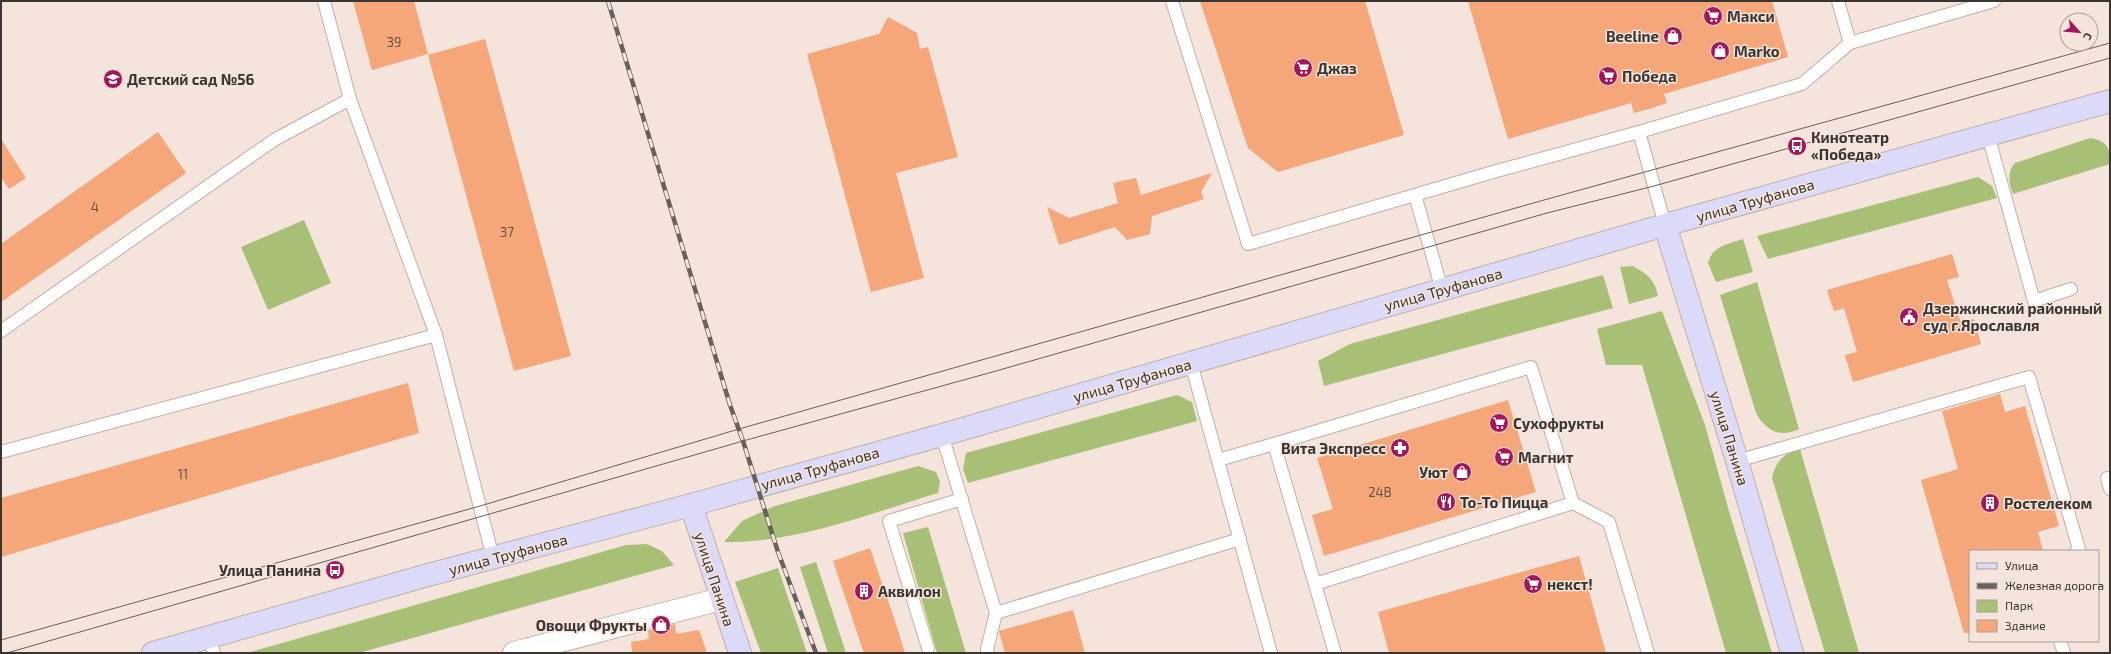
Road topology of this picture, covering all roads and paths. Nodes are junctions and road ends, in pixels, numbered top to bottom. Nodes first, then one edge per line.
1 (324, 1) edge
2 (1172, 1) edge
3 (1838, 1) edge
4 (1994, 1) edge
5 (1850, 43) junction
6 (350, 99) junction
7 (2110, 101) edge
8 (1639, 132) junction
9 (1988, 135) junction
10 (1415, 195) junction
11 (1665, 225) junction
12 (1442, 290) junction
13 (2071, 290) dead end
14 (1, 331) edge
15 (436, 335) junction
16 (1191, 363) junction
17 (942, 435) junction
18 (1274, 444) junction
19 (1, 452) edge
20 (1218, 460) junction
21 (1738, 461) junction
22 (962, 500) junction
23 (1573, 503) junction
24 (691, 505) junction
25 (1240, 539) junction
26 (2078, 550) edge
27 (493, 558) junction
28 (1315, 584) junction
29 (722, 599) junction
30 (996, 613) junction
31 (2060, 642) edge
32 (212, 645) edge
33 (928, 648) dead end
34 (152, 653) edge
35 (514, 653) edge
36 (740, 653) edge
37 (988, 653) edge
38 (1270, 653) edge
39 (1335, 653) edge
40 (1648, 653) edge
41 (1792, 653) edge
42 (2064, 653) edge

1 - 6 lane
2 - 10 lane
3 - 5 lane
4 - 5 lane
5 - 8 lane
6 - 14 lane
6 - 15 lane
7 - 9 street, улица Труфанова
8 - 10 lane
8 - 11 lane
9 - 11 street, улица Труфанова
9 - 13 lane
10 - 12 lane
11 - 12 street, улица Труфанова
11 - 21 street, улица Панина
12 - 16 street, улица Труфанова
15 - 19 lane
15 - 27 lane
16 - 17 street, улица Труфанова
16 - 20 lane
17 - 22 lane
17 - 24 street, улица Труфанова
18 - 20 lane
18 - 23 lane
18 - 28 lane
20 - 25 lane
21 - 26 lane
21 - 41 street, улица Панина
22 - 30 lane
22 - 33 lane
23 - 28 lane
23 - 40 lane
24 - 27 street, улица Труфанова
24 - 29 street, улица Панина
25 - 30 lane
25 - 38 lane
27 - 32 street, улица Труфанова
28 - 39 lane
29 - 35 street
29 - 36 street, улица Панина
30 - 37 lane
31 - 42 lane
32 - 34 street, улица Труфанова

